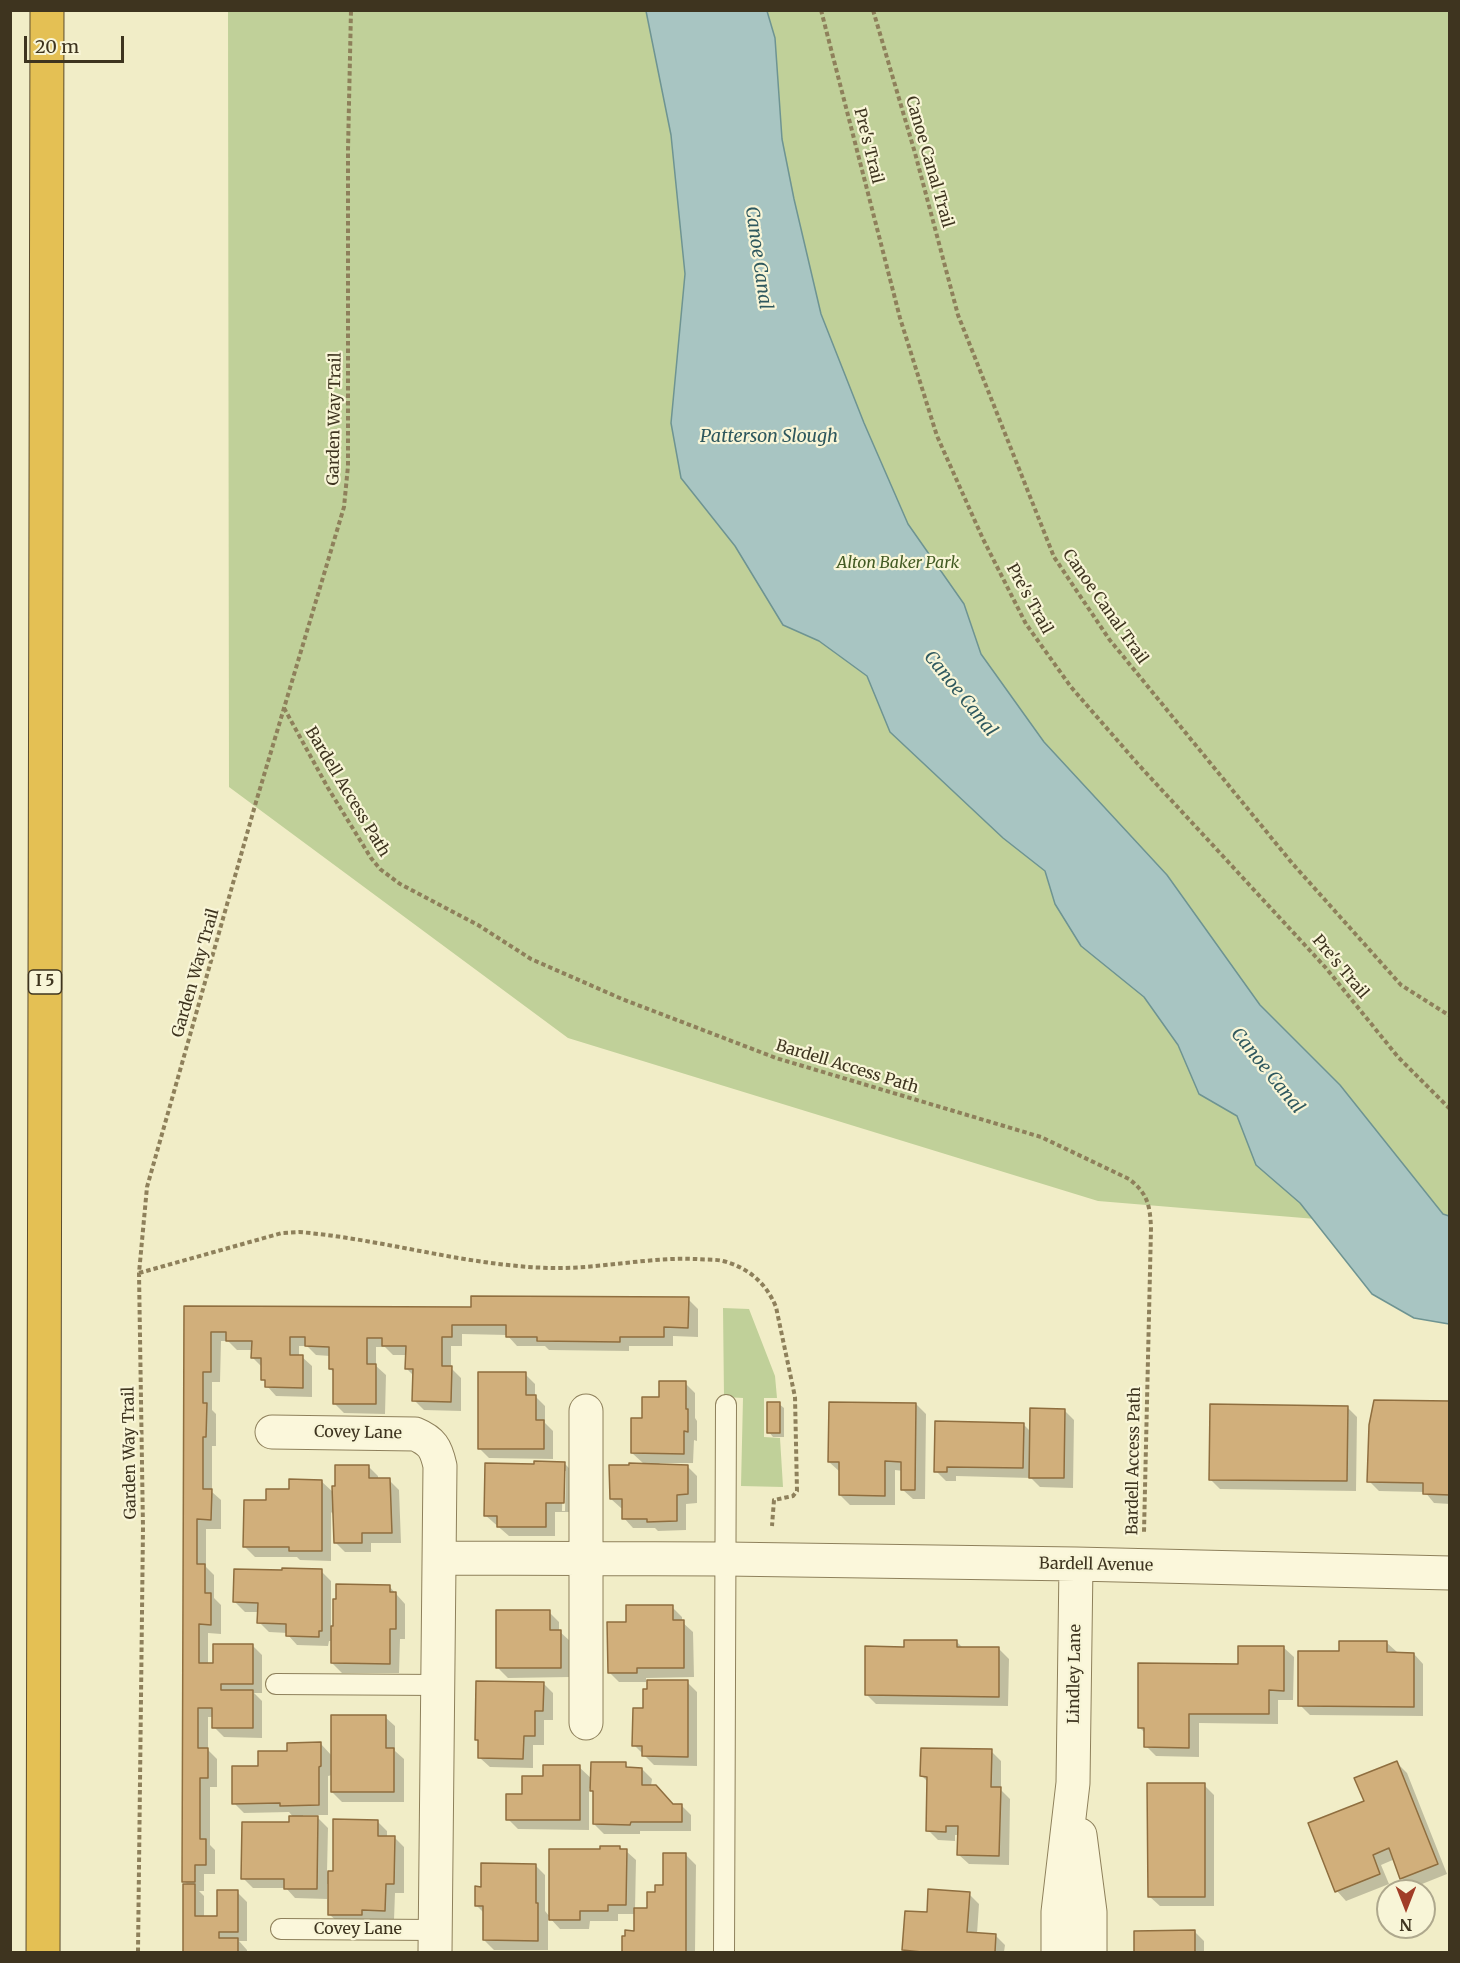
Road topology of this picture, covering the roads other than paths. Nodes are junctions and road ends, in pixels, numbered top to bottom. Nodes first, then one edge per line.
1 (47, 10) edge
2 (726, 1405) dead end
3 (586, 1411) dead end
4 (272, 1432) dead end
5 (440, 1558) junction
6 (586, 1559) junction
7 (746, 1560) junction
8 (1076, 1564) junction
9 (1449, 1573) edge
10 (276, 1684) dead end
11 (438, 1685) junction
12 (586, 1723) dead end
13 (1073, 1783) junction
14 (281, 1929) dead end
15 (435, 1941) edge
16 (43, 1953) edge
17 (724, 1953) edge
18 (1058, 1953) edge
19 (1090, 1953) edge

1 - 16 highway, I 5
2 - 7 lane
3 - 6 street
4 - 5 street, Covey Lane
5 - 6 street
5 - 11 street, Covey Lane
6 - 7 street
6 - 12 street
7 - 8 street, Bardell Avenue
7 - 17 lane
8 - 9 street, Bardell Avenue
8 - 13 street, Lindley Lane
10 - 11 lane
11 - 15 street, Covey Lane
13 - 18 street
13 - 19 street
14 - 15 lane, Covey Lane

